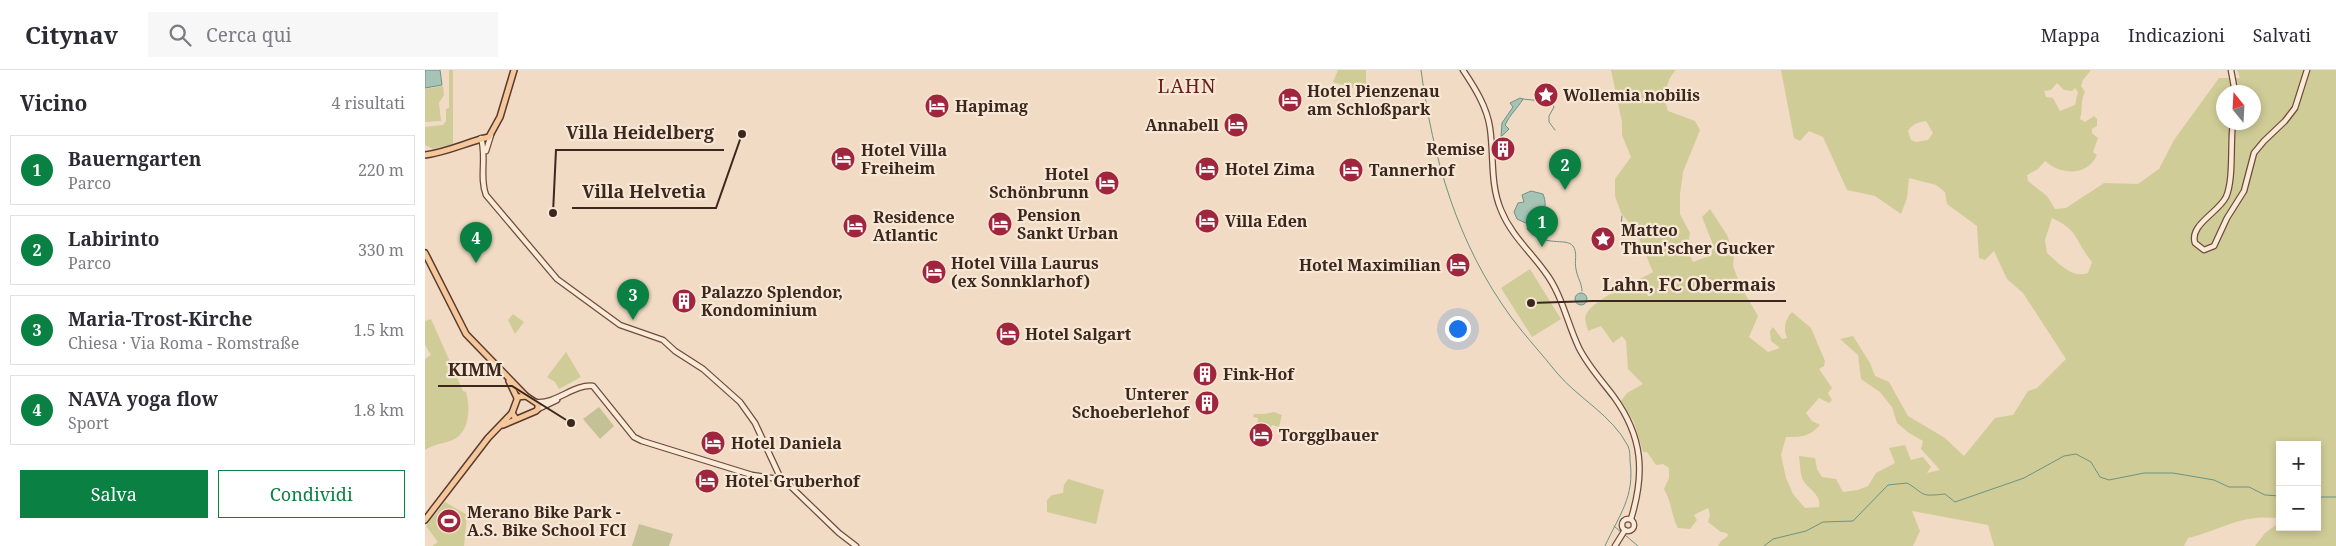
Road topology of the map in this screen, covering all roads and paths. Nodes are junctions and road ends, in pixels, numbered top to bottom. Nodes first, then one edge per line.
1 (1463, 70) edge
2 (2231, 70) edge
3 (2307, 70) edge
4 (514, 72) edge
5 (2234, 85) edge
6 (2232, 130) edge
7 (492, 133) junction
8 (481, 138) junction
9 (425, 154) edge
10 (484, 157) junction
11 (425, 253) edge
12 (508, 378) junction
13 (526, 396) junction
14 (562, 397) junction
15 (517, 398) junction
16 (536, 402) junction
17 (539, 409) junction
18 (512, 413) junction
19 (516, 419) junction
20 (499, 427) junction
21 (781, 479) junction
22 (1631, 519) junction
23 (425, 520) edge
24 (1624, 533) junction
25 (856, 546) edge
26 (1615, 546) edge

1 - 22 main road
2 - 5 main road
3 - 6 main road
4 - 7 main road
7 - 8 main road
7 - 10 main road
8 - 9 main road
8 - 10 main road
10 - 21 main road
11 - 12 main road
12 - 13 main road
12 - 15 main road
13 - 15 main road
13 - 16 main road
14 - 16 main road
14 - 17 main road
14 - 21 main road
15 - 18 main road
16 - 17 main road
17 - 19 main road
18 - 19 main road
18 - 20 main road
19 - 20 main road
20 - 23 main road
21 - 25 main road
22 - 24 main road
22 - 24 main road
24 - 26 main road

